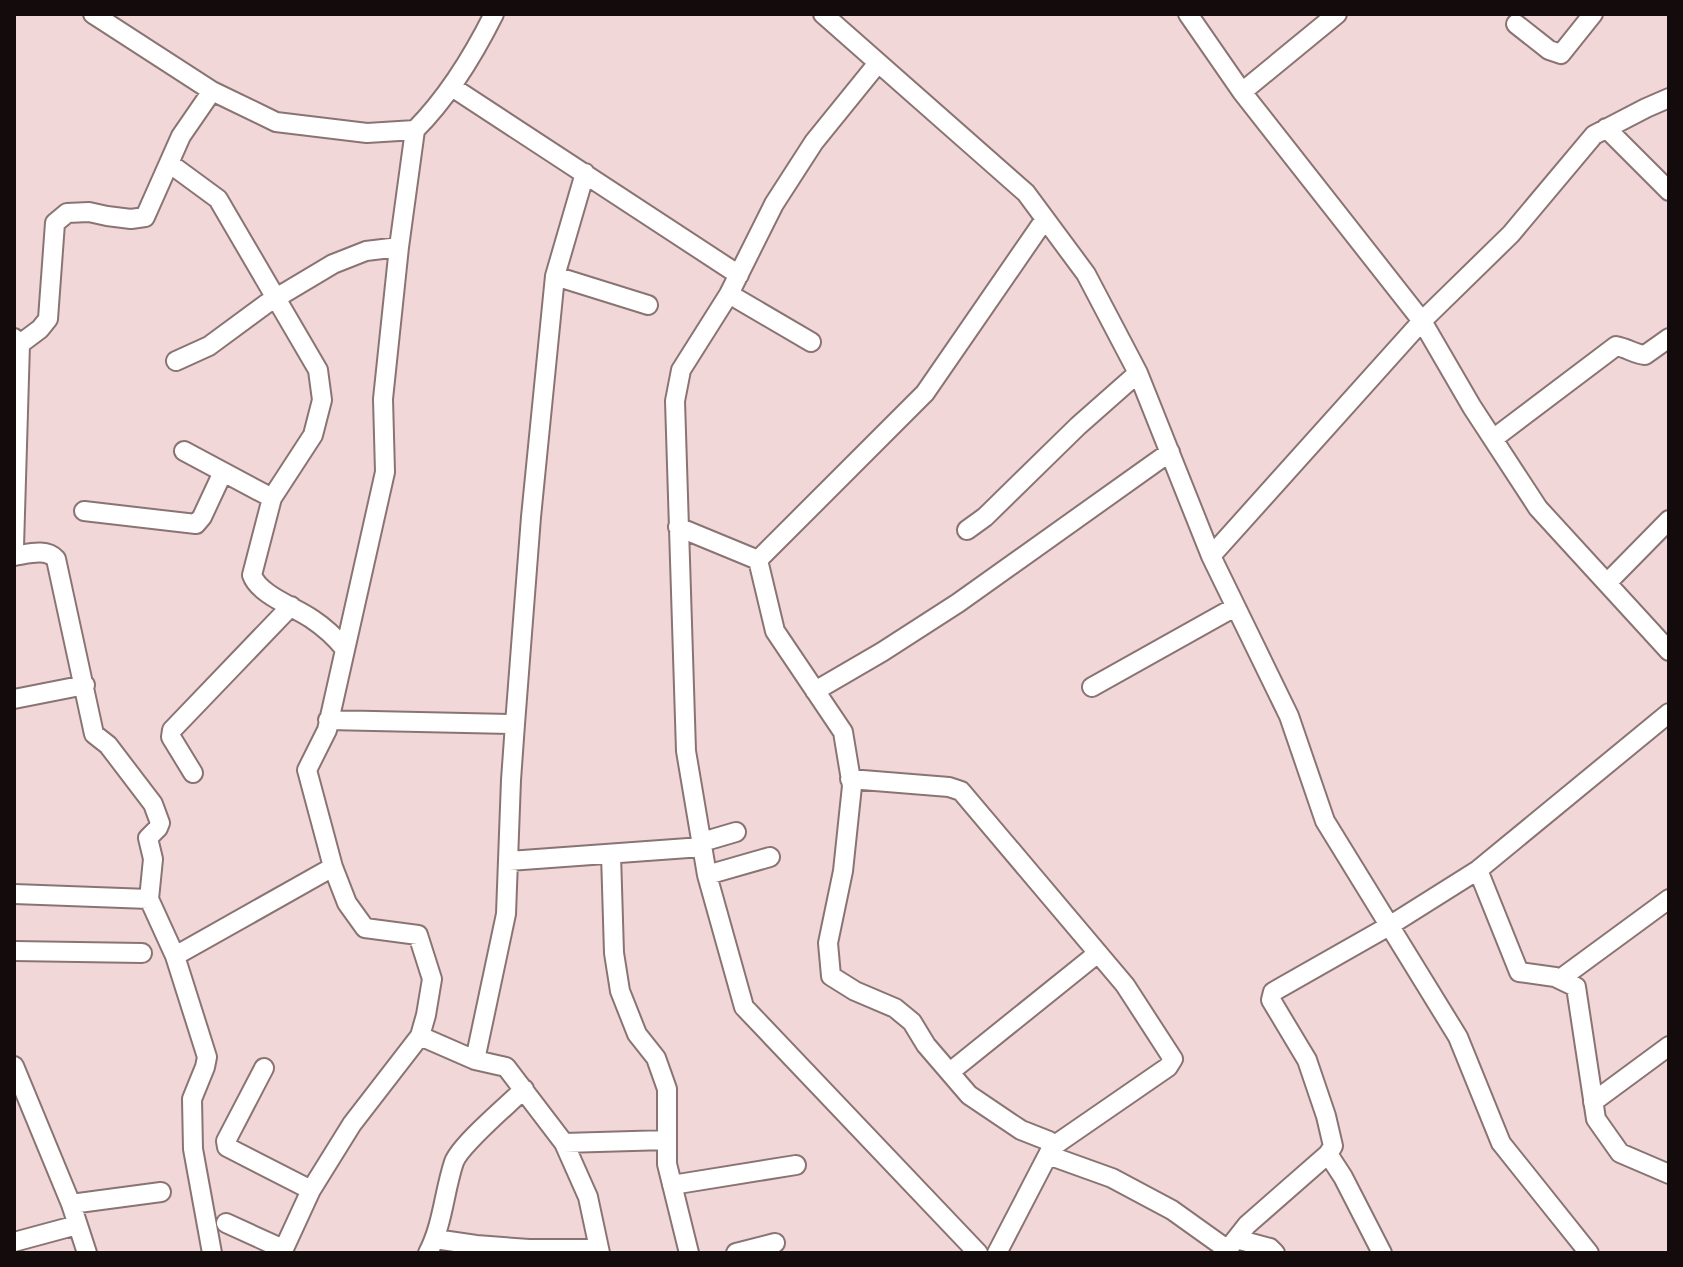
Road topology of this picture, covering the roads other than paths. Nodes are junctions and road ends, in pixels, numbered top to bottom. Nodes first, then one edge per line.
1 (93, 14) edge
2 (494, 14) edge
3 (823, 14) edge
4 (1188, 14) edge
5 (1337, 14) edge
6 (1593, 14) edge
7 (1516, 24) dead end
8 (878, 63) junction
9 (452, 87) junction
10 (212, 91) junction
11 (1242, 92) junction
12 (1669, 98) edge
13 (1606, 128) junction
14 (415, 130) junction
15 (169, 163) junction
16 (585, 173) junction
17 (1669, 191) edge
18 (1045, 219) junction
19 (399, 247) junction
20 (739, 275) junction
21 (555, 276) junction
22 (729, 294) junction
23 (276, 297) junction
24 (648, 305) dead end
25 (1422, 321) junction
26 (1669, 338) edge
27 (17, 341) edge
28 (811, 342) dead end
29 (176, 361) dead end
30 (1138, 373) junction
31 (16, 404) edge
32 (1493, 439) junction
33 (184, 451) dead end
34 (1170, 452) junction
35 (223, 472) junction
36 (272, 498) junction
37 (84, 511) dead end
38 (1669, 520) edge
39 (678, 527) junction
40 (967, 530) dead end
41 (14, 547) edge
42 (14, 556) edge
43 (1211, 556) junction
44 (758, 560) junction
45 (1607, 583) junction
46 (291, 606) junction
47 (1235, 607) junction
48 (344, 648) junction
49 (1669, 651) edge
50 (85, 685) junction
51 (1092, 687) dead end
52 (815, 691) junction
53 (14, 699) edge
54 (1669, 713) edge
55 (328, 720) junction
56 (515, 724) junction
57 (193, 773) dead end
58 (850, 779) junction
59 (736, 832) dead end
60 (702, 845) junction
61 (611, 854) junction
62 (770, 857) dead end
63 (509, 861) junction
64 (333, 867) junction
65 (1478, 870) junction
66 (707, 875) junction
67 (14, 894) edge
68 (149, 899) junction
69 (1669, 899) edge
70 (1389, 926) junction
71 (14, 951) edge
72 (142, 953) dead end
73 (1098, 953) junction
74 (175, 956) junction
75 (1560, 979) junction
76 (420, 1036) junction
77 (1669, 1046) edge
78 (475, 1060) junction
79 (14, 1066) edge
80 (264, 1068) dead end
81 (950, 1072) junction
82 (524, 1089) junction
83 (19, 1092) edge
84 (1593, 1102) junction
85 (667, 1140) junction
86 (564, 1143) junction
87 (1050, 1151) junction
88 (1328, 1154) junction
89 (796, 1165) dead end
90 (1669, 1174) edge
91 (672, 1185) junction
92 (311, 1190) junction
93 (161, 1192) dead end
94 (71, 1204) junction
95 (226, 1223) dead end
96 (77, 1225) junction
97 (14, 1242) edge
98 (775, 1243) dead end
99 (432, 1246) edge
100 (1230, 1247) edge
101 (282, 1251) edge
102 (600, 1251) edge
103 (87, 1253) edge
104 (212, 1253) edge
105 (689, 1253) edge
106 (736, 1253) edge
107 (978, 1253) edge
108 (997, 1253) edge
109 (1275, 1253) edge
110 (1382, 1253) edge
111 (1589, 1253) edge

1 - 10 street
2 - 9 street
3 - 8 street
4 - 11 street
5 - 11 street
6 - 7 street
8 - 18 street
8 - 20 street
9 - 14 street
9 - 16 street
10 - 14 street
10 - 15 street
11 - 25 street
12 - 13 street
13 - 17 street
13 - 25 street
14 - 19 street
15 - 23 street
15 - 27 street
16 - 20 street
16 - 21 street
18 - 30 street
18 - 44 street
19 - 23 street
19 - 48 street
20 - 22 street
21 - 24 street
21 - 56 street
22 - 28 street
22 - 39 street
23 - 29 street
23 - 36 street
25 - 32 street
25 - 43 street
26 - 32 street
27 - 31 street
30 - 34 street
30 - 40 street
31 - 41 street
32 - 45 street
33 - 35 street
34 - 43 street
34 - 52 street
35 - 36 street
35 - 37 street
36 - 46 street
38 - 45 street
39 - 44 street
39 - 60 street
42 - 50 street
43 - 47 street
44 - 52 street
45 - 49 street
46 - 48 street
46 - 57 street
47 - 51 street
47 - 70 street
48 - 55 street
50 - 53 street
50 - 68 street
52 - 58 street
54 - 65 street
55 - 56 street
55 - 64 street
56 - 63 street
58 - 73 street
58 - 81 street
59 - 60 street
60 - 61 street
60 - 66 street
61 - 63 street
61 - 85 street
62 - 66 street
63 - 78 street
64 - 74 street
64 - 76 street
65 - 70 street
65 - 75 street
66 - 107 street
67 - 68 street
68 - 74 street
69 - 75 street
70 - 88 street
70 - 111 street
71 - 72 street
73 - 81 street
73 - 87 street
74 - 104 street
75 - 84 street
76 - 78 street
76 - 92 street
77 - 84 street
78 - 82 street
79 - 83 street
80 - 92 street
81 - 87 street
82 - 86 street
82 - 99 street
83 - 94 street
84 - 90 street
85 - 86 street
85 - 91 street
86 - 102 street
87 - 100 street
87 - 108 street
88 - 100 street
88 - 110 street
89 - 91 street
91 - 105 street
92 - 101 street
93 - 94 street
94 - 96 street
95 - 101 street
96 - 97 street
96 - 103 street
98 - 106 street
99 - 102 street
100 - 109 street

